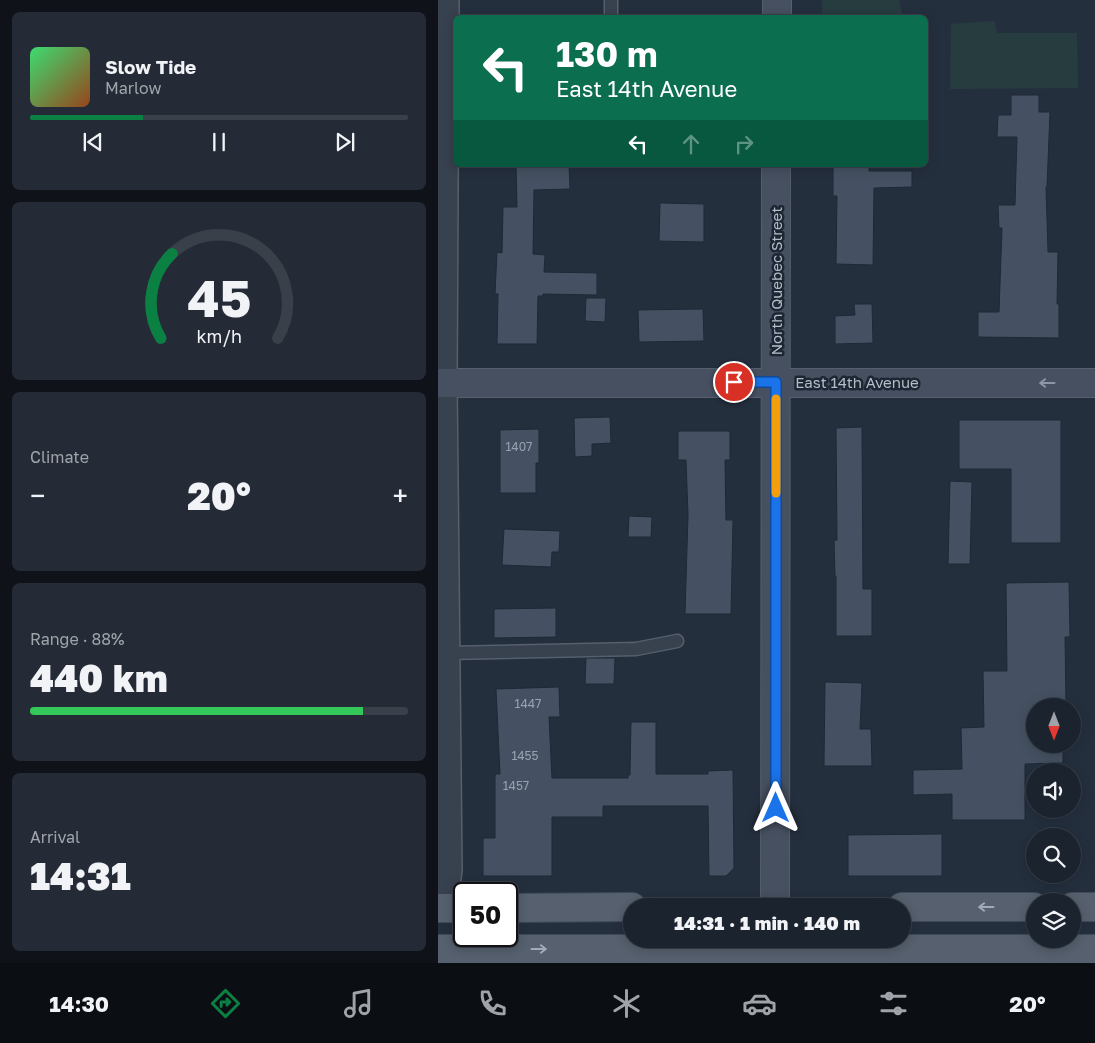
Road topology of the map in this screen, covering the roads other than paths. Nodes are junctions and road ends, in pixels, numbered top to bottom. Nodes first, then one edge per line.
1 (446, 0) edge
2 (611, 0) edge
3 (776, 0) edge
4 (611, 15) edge
5 (776, 15) edge
6 (776, 167) edge
7 (776, 382) junction
8 (441, 383) edge
9 (1096, 383) edge
10 (678, 641) dead end
11 (447, 653) junction
12 (776, 898) edge
13 (911, 907) edge
14 (1026, 907) edge
15 (1081, 907) edge
16 (1096, 907) edge
17 (449, 908) edge
18 (518, 908) edge
19 (623, 908) edge
20 (438, 949) edge
21 (1096, 949) edge
22 (775, 950) edge
23 (942, 956) edge

1 - 8 street
2 - 4 lane
3 - 5 main road
6 - 7 main road, North Quebec Street
7 - 8 main road, East 14th Avenue
9 -> 7 main road, East 14th Avenue
7 - 12 main road, North Quebec Street
8 - 11 street
10 - 11 lane
11 - 17 street
14 -> 13 main road
15 - 16 main road
18 - 19 main road
20 -> 22 main road
21 - 23 main road
22 - 23 main road

